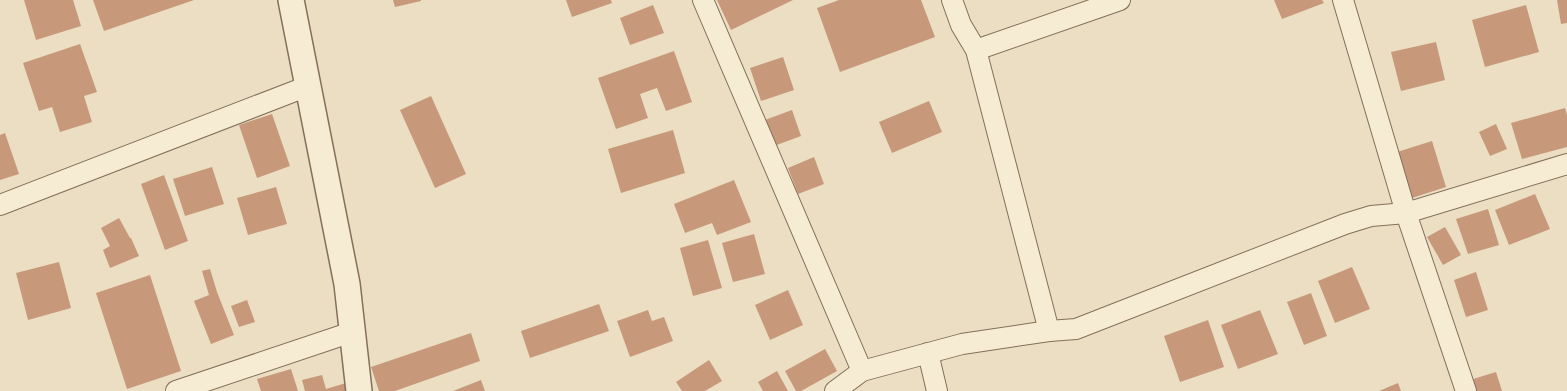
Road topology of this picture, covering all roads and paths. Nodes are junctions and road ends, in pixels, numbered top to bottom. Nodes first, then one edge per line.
1 (290, 0) edge
2 (703, 0) edge
3 (952, 0) edge
4 (1120, 0) edge
5 (1343, 0) edge
6 (976, 50) junction
7 (308, 86) junction
8 (1567, 164) edge
9 (0, 205) edge
10 (1406, 213) junction
11 (1049, 331) junction
12 (352, 332) junction
13 (928, 353) junction
14 (862, 371) junction
15 (176, 391) edge
16 (359, 391) edge
17 (835, 391) edge
18 (937, 391) edge
19 (1466, 391) edge

1 - 7 street
2 - 14 street
3 - 6 street
4 - 6 street
5 - 10 street
6 - 11 street
7 - 9 street
7 - 12 street
8 - 10 street
10 - 11 street
10 - 19 street
11 - 13 street
12 - 15 street
12 - 16 street
13 - 14 street
13 - 18 street
14 - 17 street

